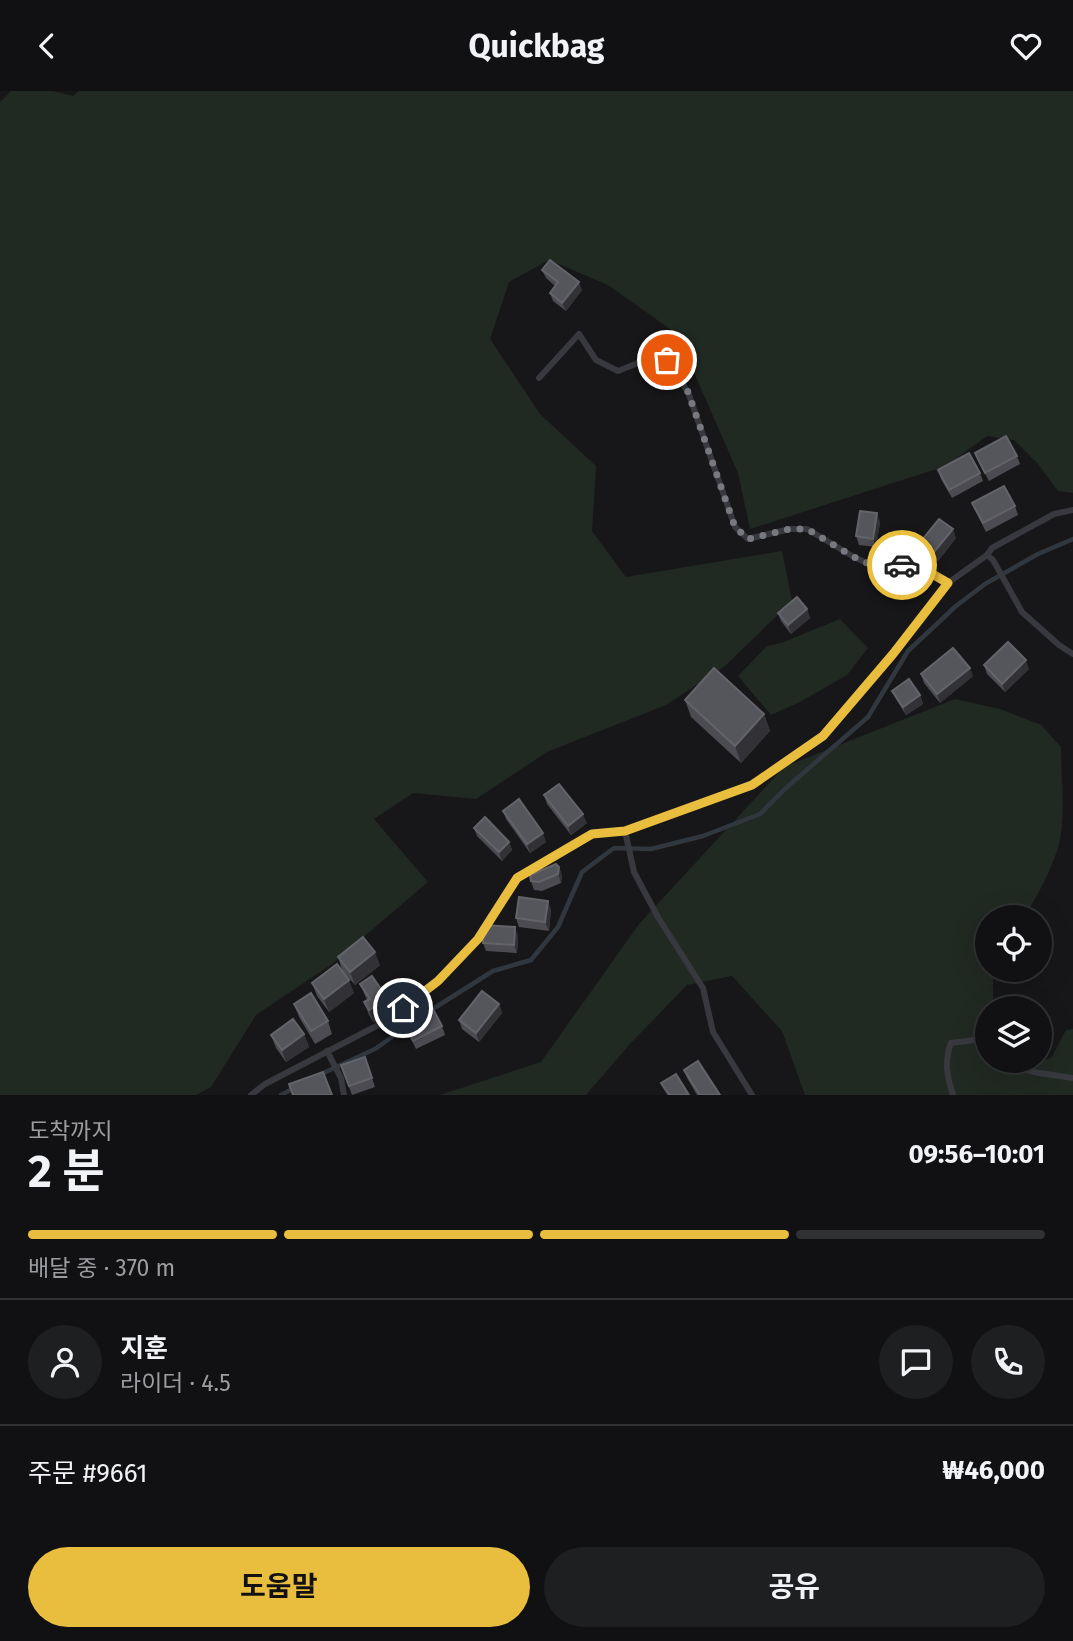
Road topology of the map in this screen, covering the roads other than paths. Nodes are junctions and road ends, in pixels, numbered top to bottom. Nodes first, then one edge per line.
1 (539, 378) dead end
2 (1073, 510) edge
3 (990, 557) junction
4 (948, 583) junction
5 (1073, 654) edge
6 (625, 831) junction
7 (975, 1040) edge
8 (327, 1051) junction
9 (1039, 1073) edge
10 (1073, 1078) edge
11 (251, 1095) edge
12 (344, 1095) edge
13 (752, 1095) edge
14 (953, 1095) edge

1 - 4 lane
2 - 3 lane
3 - 4 lane
3 - 5 lane
4 - 6 lane
6 - 8 lane
6 - 13 lane
7 - 14 lane
8 - 11 lane
8 - 12 lane
9 - 10 lane

